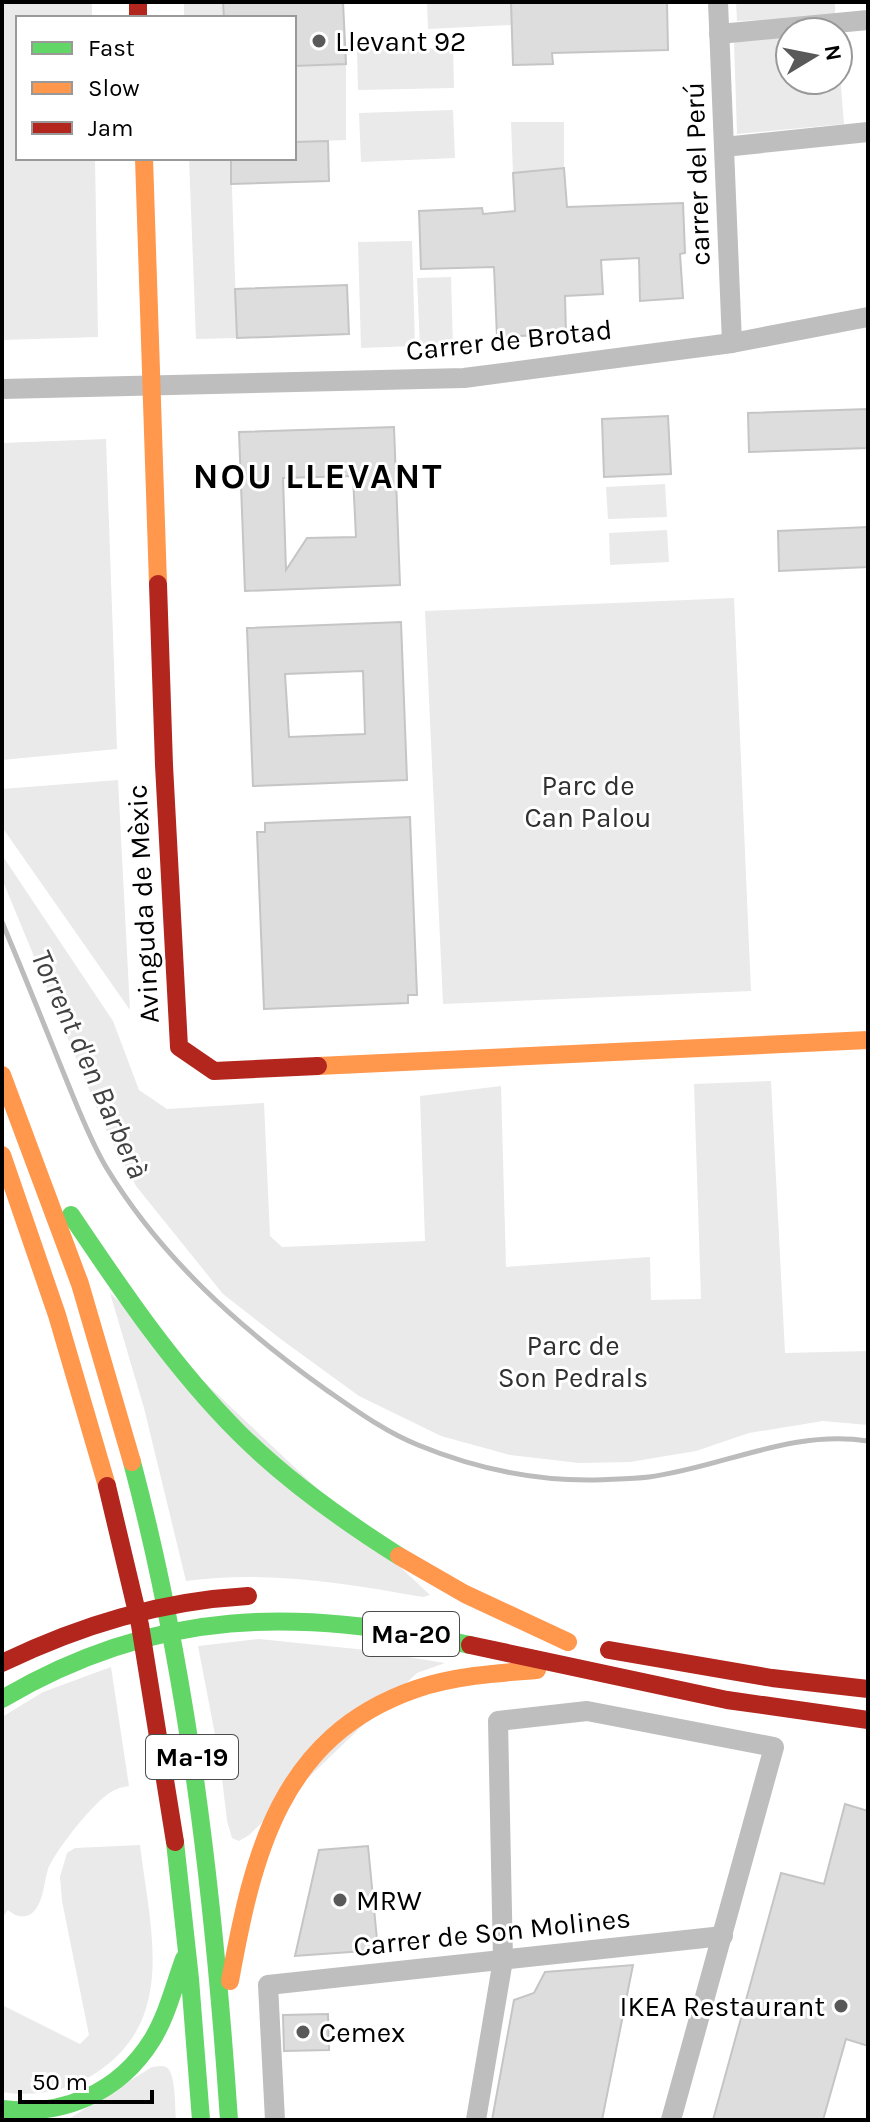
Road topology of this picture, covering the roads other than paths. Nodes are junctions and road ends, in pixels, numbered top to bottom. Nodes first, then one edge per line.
1 (718, 2) edge
2 (868, 20) edge
3 (719, 34) junction
4 (868, 132) edge
5 (724, 147) junction
6 (144, 160) edge
7 (868, 317) edge
8 (732, 343) junction
9 (153, 386) junction
10 (2, 389) edge
11 (868, 1040) edge
12 (2, 1075) edge
13 (2, 1155) edge
14 (37, 1162) junction
15 (269, 1596) dead end
16 (495, 1628) dead end
17 (568, 1642) junction
18 (2, 1663) edge
19 (577, 1667) junction
20 (868, 1689) edge
21 (2, 1699) edge
22 (868, 1720) edge
23 (723, 1936) junction
24 (188, 1949) junction
25 (503, 1960) junction
26 (223, 2023) junction
27 (2, 2109) edge
28 (201, 2120) edge
29 (229, 2120) edge
30 (275, 2120) edge
31 (476, 2120) edge
32 (671, 2120) edge

1 - 3 street, carrer del Perú
2 - 3 street
3 - 5 street, carrer del Perú
4 - 5 street
5 - 8 street, carrer del Perú
6 - 9 main road, Avinguda de Mèxic
7 - 8 street, Carrer de Brotad
8 - 9 street, Carrer de Brotad
9 - 10 street, Carrer de Brotad
9 - 11 main road, Avinguda de Mèxic
12 - 14 main road, Ma-19
13 - 24 main road, Ma-19
14 - 17 main road
14 - 26 main road, Ma-19
15 - 18 main road
16 - 17 main road, Ma-20
17 - 20 main road, Ma-20
19 - 21 main road, Ma-20
19 - 22 main road, Ma-20
19 - 26 main road
23 - 25 street, Carrer de Son Molines
23 - 25 street
23 - 32 street
24 - 27 main road
24 - 28 main road, Ma-19
25 - 30 street, Carrer de Son Molines
25 - 31 street
26 - 29 main road, Ma-19

